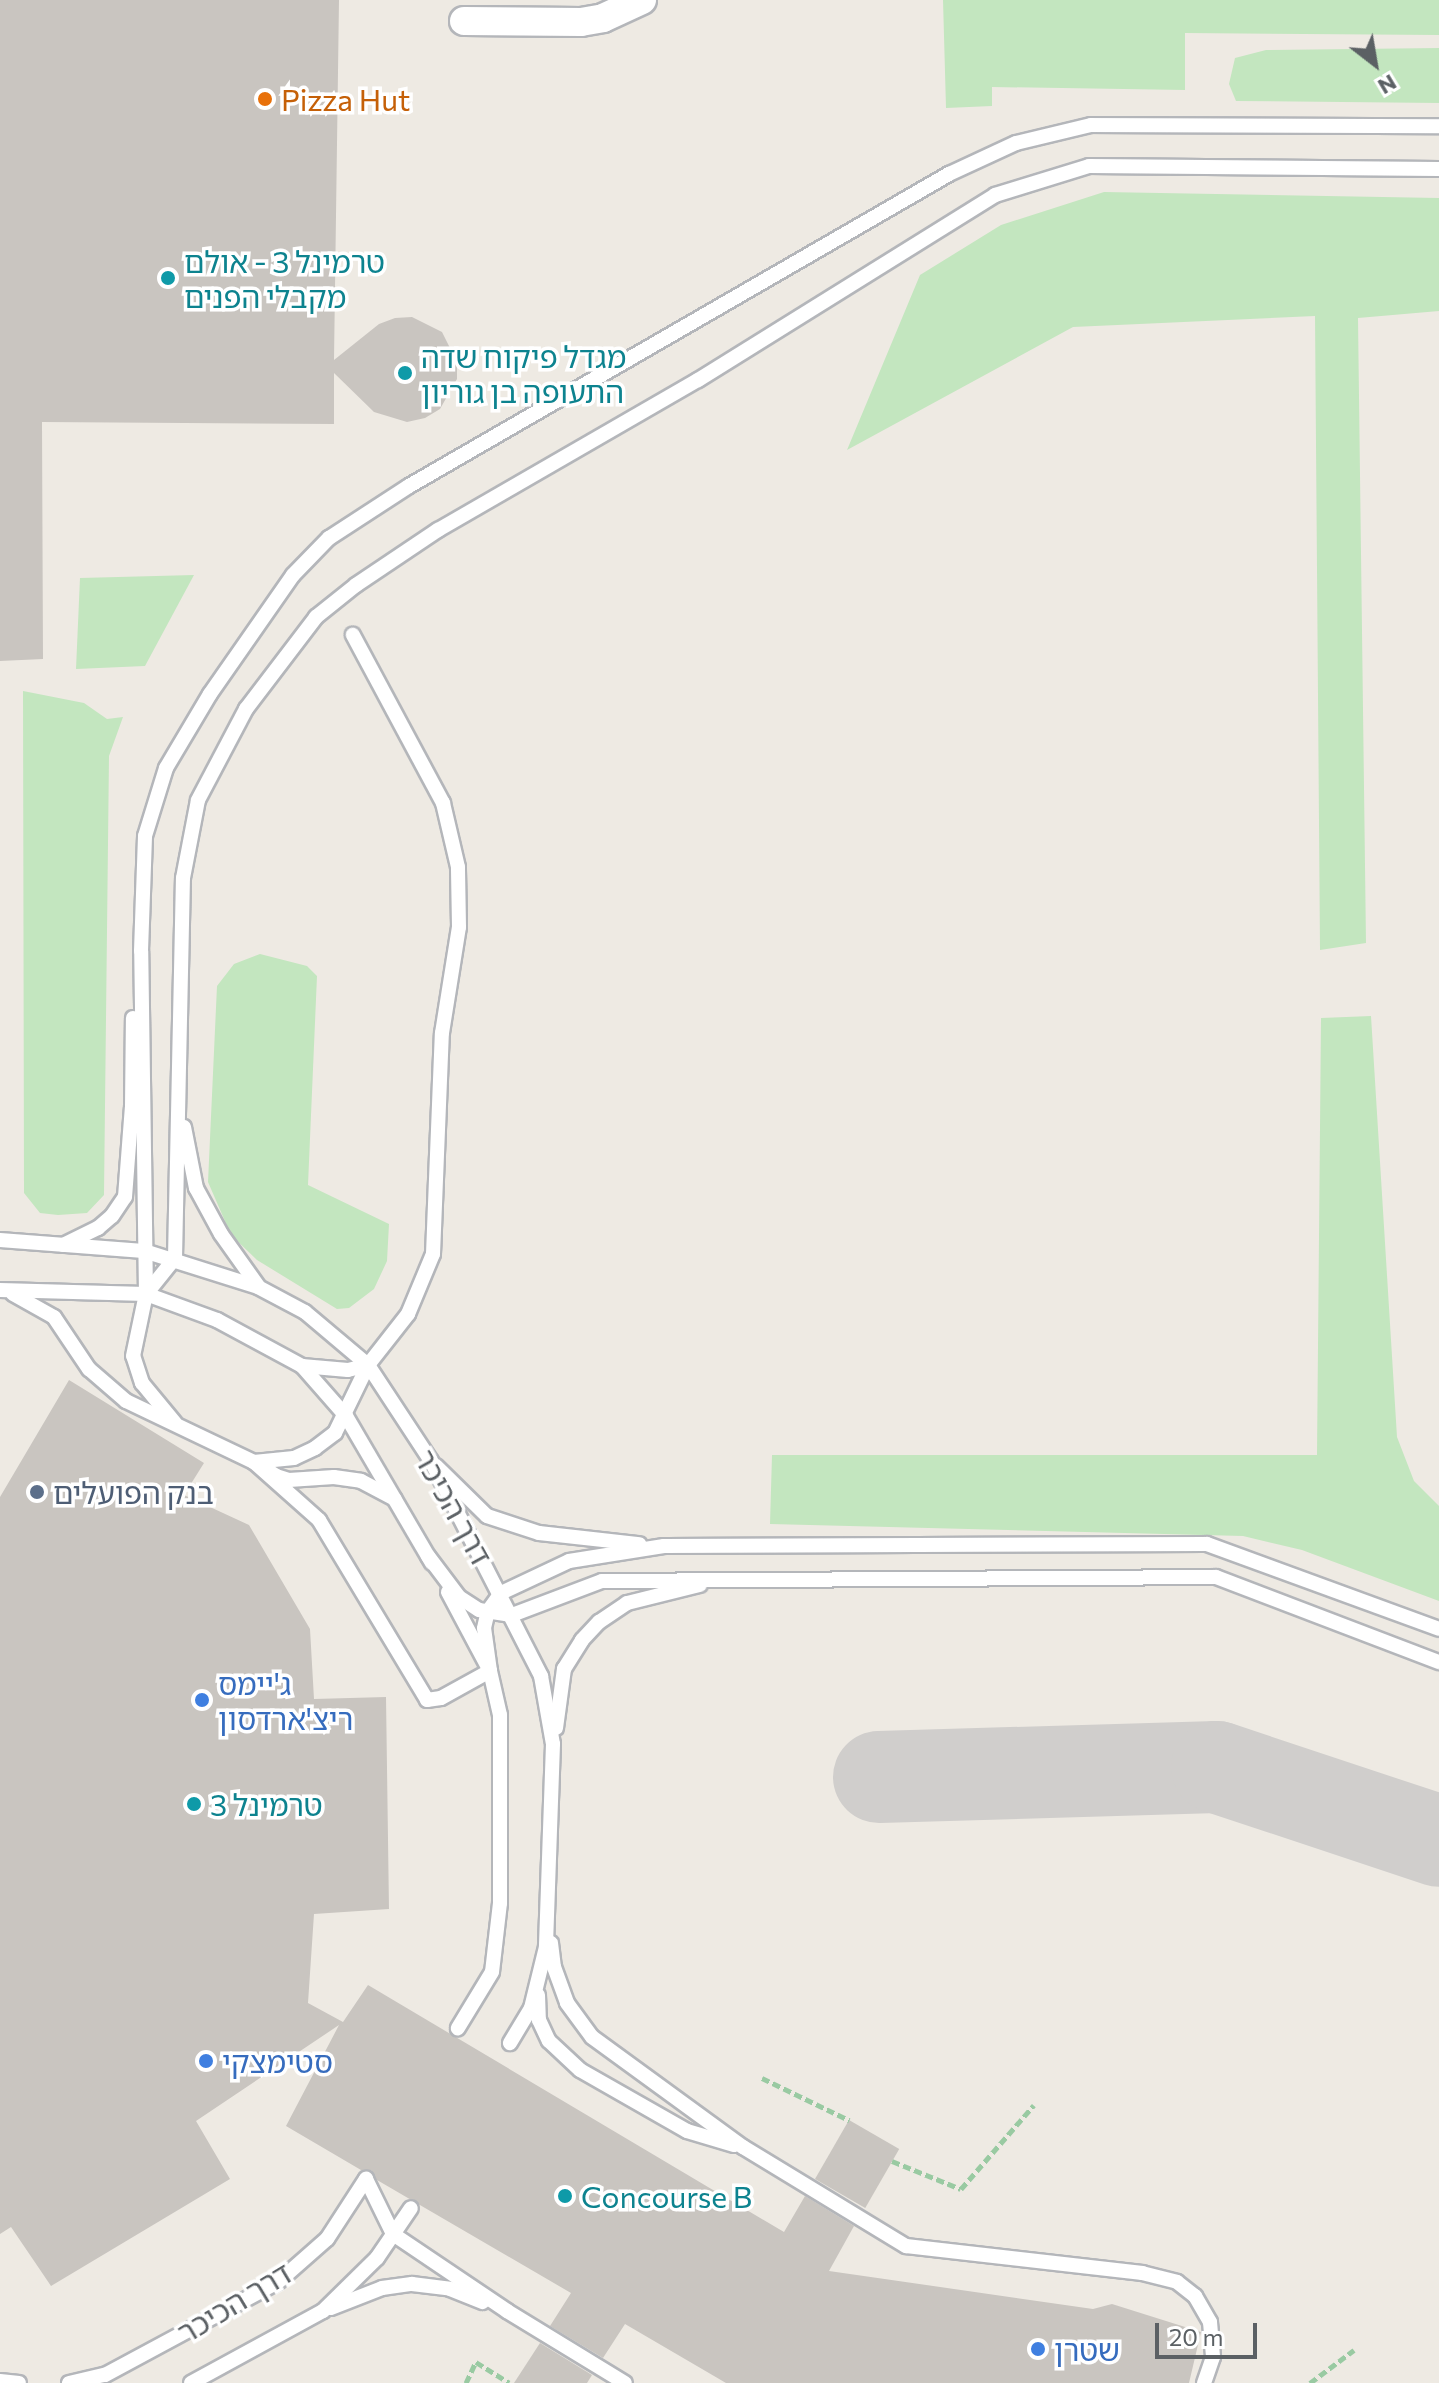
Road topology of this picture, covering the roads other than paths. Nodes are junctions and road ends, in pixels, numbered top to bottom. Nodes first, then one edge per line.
1 (642, 0) edge
2 (464, 21) dead end
3 (1439, 126) edge
4 (1439, 169) edge
5 (353, 635) dead end
6 (141, 951) junction
7 (178, 1085) junction
8 (0, 1240) edge
9 (63, 1245) junction
10 (144, 1251) junction
11 (175, 1258) junction
12 (258, 1287) junction
13 (2, 1290) edge
14 (146, 1294) junction
15 (368, 1365) junction
16 (302, 1366) junction
17 (346, 1416) junction
18 (175, 1423) junction
19 (431, 1461) junction
20 (254, 1462) junction
21 (395, 1499) junction
22 (664, 1546) junction
23 (428, 1556) junction
24 (725, 1579) junction
25 (501, 1593) junction
26 (488, 1611) junction
27 (512, 1615) junction
28 (1439, 1629) edge
29 (1439, 1662) edge
30 (490, 1671) junction
31 (553, 1744) junction
32 (547, 1902) junction
33 (538, 1978) junction
34 (458, 2028) dead end
35 (510, 2043) dead end
36 (743, 2147) junction
37 (411, 2208) dead end
38 (393, 2234) junction
39 (323, 2311) junction
40 (507, 2311) junction
41 (0, 2381) edge
42 (19, 2383) edge
43 (69, 2383) edge
44 (191, 2383) edge
45 (625, 2383) edge
46 (1204, 2383) edge

1 - 2 street
3 - 6 lane
4 - 7 lane
5 - 15 lane
6 - 9 lane
6 - 10 lane
7 - 11 lane
7 - 12 lane
8 - 9 lane, דרך הכיכר
9 - 10 lane, דרך הכיכר
10 - 11 lane, דרך הכיכר
10 - 14 lane
11 - 12 lane, דרך הכיכר
11 - 14 lane
12 - 15 lane, דרך הכיכר
13 - 14 lane, דרך הכיכר
13 - 18 lane
14 - 16 lane, דרך הכיכר
14 - 18 lane
15 - 16 lane
15 - 17 lane
15 - 19 lane, דרך הכיכר
16 - 17 lane, דרך הכיכר
17 - 20 lane
17 - 21 lane, דרך הכיכר
18 - 20 lane
19 - 22 lane
19 - 25 lane, דרך הכיכר
20 - 21 lane
20 - 30 lane
21 - 23 lane, דרך הכיכר
22 - 25 lane
22 - 28 lane
23 - 26 lane
23 - 30 lane, דרך הכיכר
24 - 27 lane
24 - 29 lane
24 - 31 lane
25 - 26 lane
25 - 27 lane, דרך הכיכר
26 - 27 lane
26 - 30 lane
27 - 31 lane, דרך הכיכר
30 - 34 lane, דרך הכיכר
31 - 32 lane, דרך הכיכר
32 - 33 lane, דרך הכיכר
32 - 36 lane
33 - 35 lane, דרך הכיכר
33 - 36 lane
36 - 46 lane
37 - 38 lane, דרך הכיכר
38 - 39 lane, דרך הכיכר
38 - 40 lane
38 - 43 lane, דרך הכיכר
39 - 40 lane
39 - 44 lane, דרך הכיכר
40 - 45 lane
41 - 42 lane

